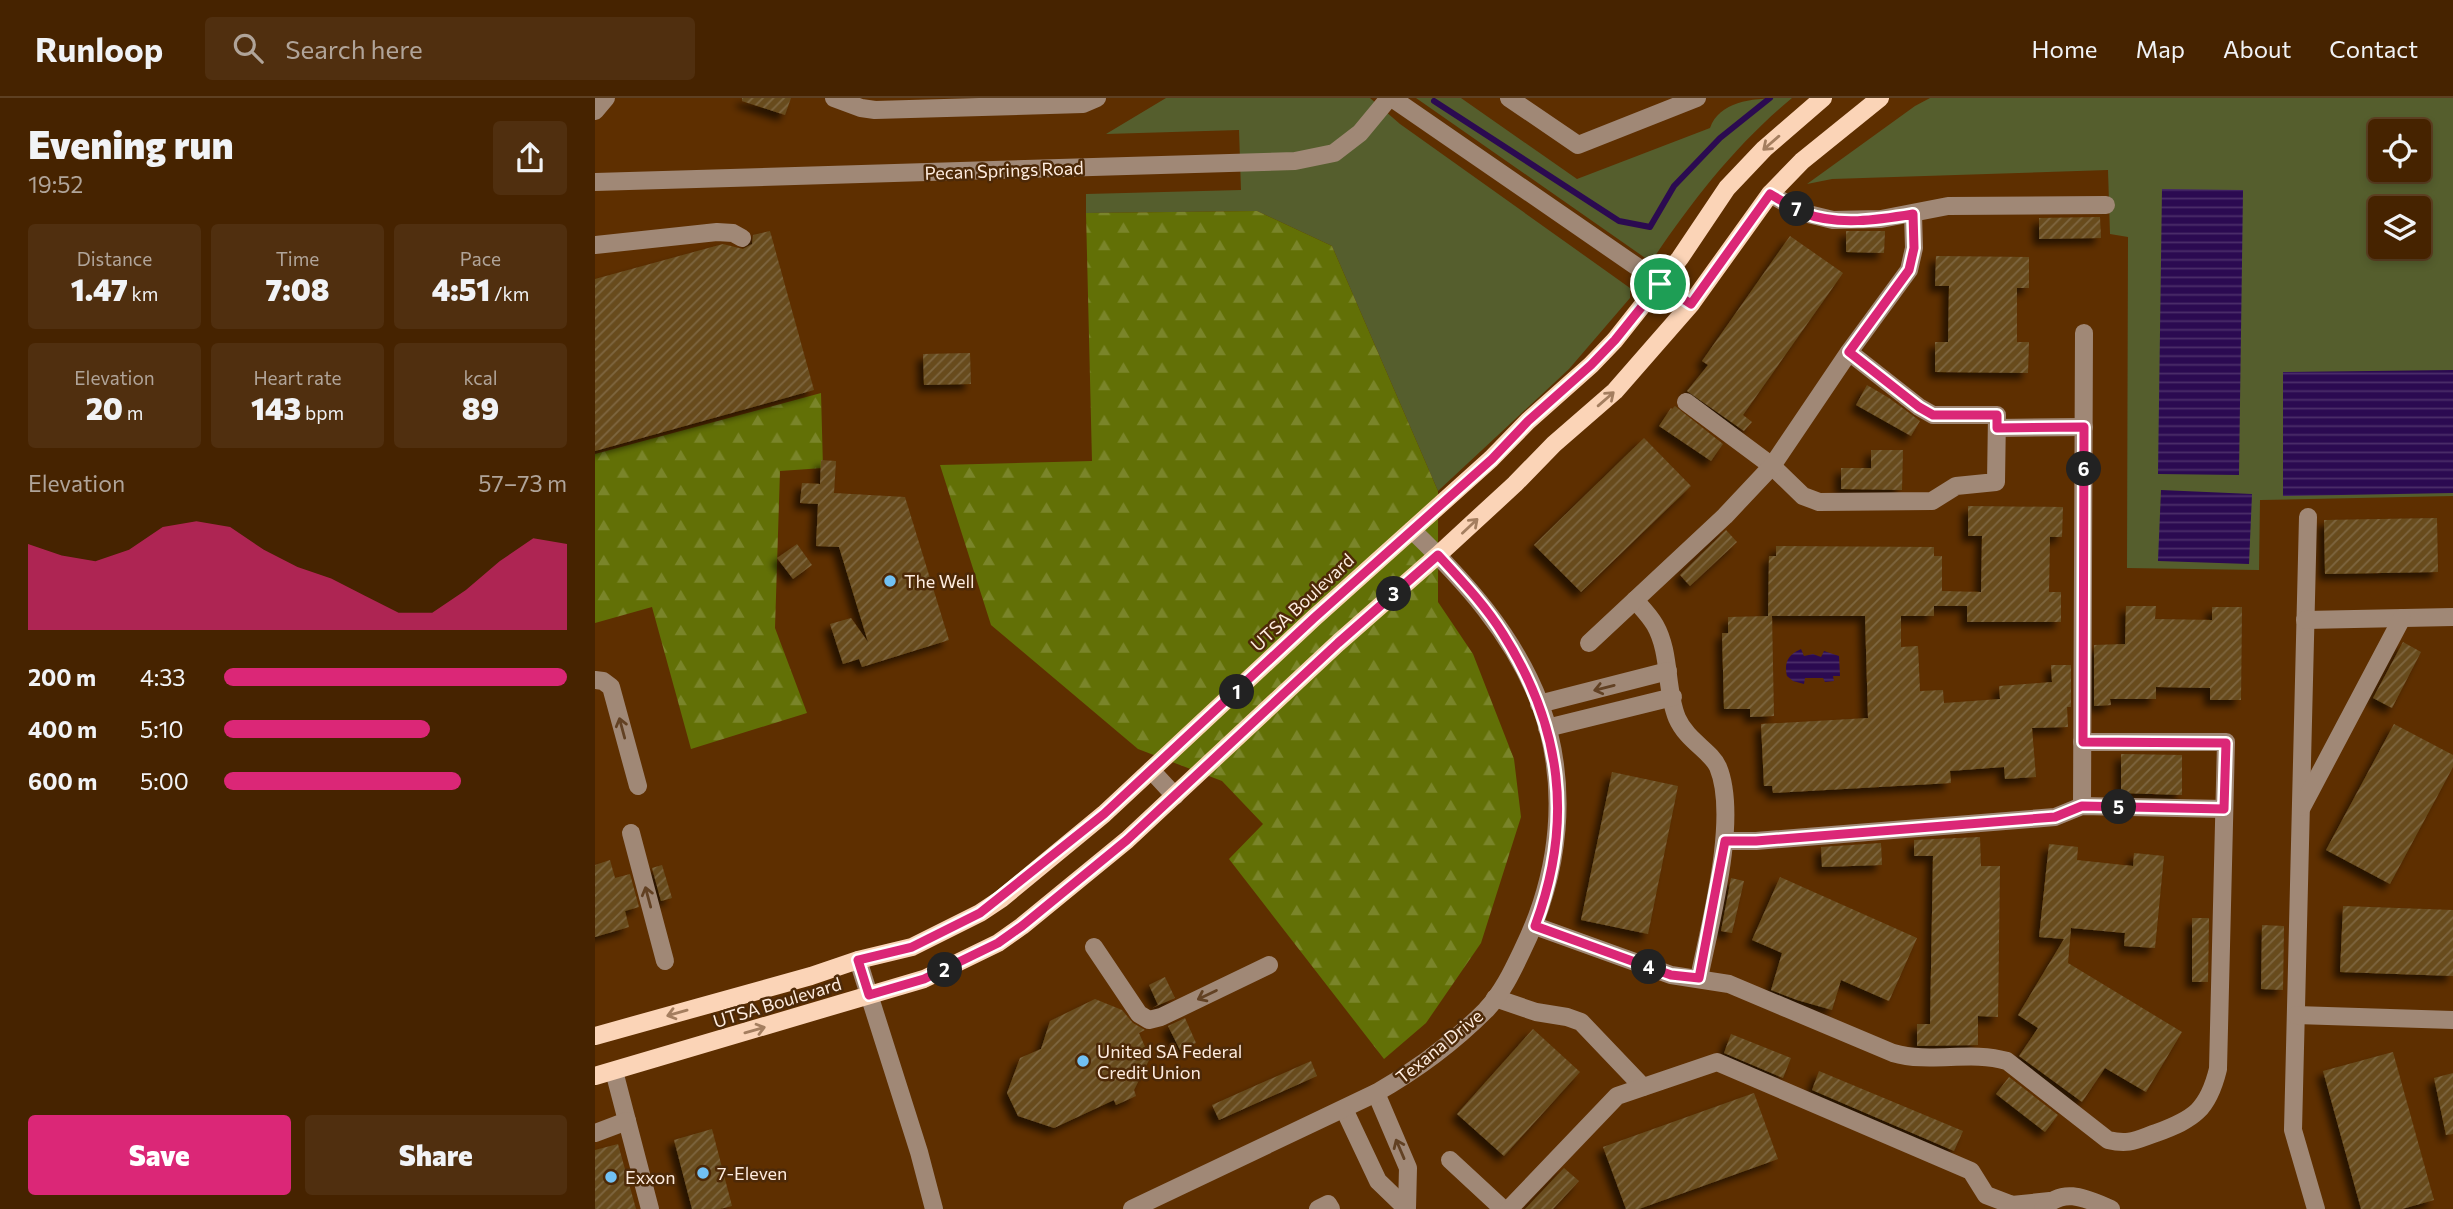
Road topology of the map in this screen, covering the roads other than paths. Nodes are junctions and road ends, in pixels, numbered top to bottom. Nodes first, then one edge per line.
1 (606, 98) edge
2 (834, 98) edge
3 (1097, 98) edge
4 (1391, 98) edge
5 (1509, 98) edge
6 (1697, 98) edge
7 (1823, 98) edge
8 (1880, 98) edge
9 (595, 111) edge
10 (595, 182) edge
11 (1770, 194) junction
12 (2106, 205) dead end
13 (1913, 214) junction
14 (742, 239) dead end
15 (595, 245) edge
16 (1660, 284) junction
17 (1691, 304) junction
18 (2084, 333) dead end
19 (1849, 352) junction
20 (1686, 402) dead end
21 (2084, 427) junction
22 (1997, 428) junction
23 (1772, 466) junction
24 (2308, 517) dead end
25 (1412, 530) junction
26 (1438, 555) junction
27 (1635, 600) junction
28 (2453, 617) edge
29 (2402, 618) junction
30 (2305, 620) junction
31 (1589, 643) dead end
32 (1668, 671) junction
33 (595, 680) edge
34 (1673, 698) junction
35 (1539, 704) junction
36 (1547, 728) junction
37 (2083, 742) junction
38 (1151, 771) junction
39 (638, 786) dead end
40 (1175, 796) junction
41 (2082, 806) junction
42 (2224, 809) junction
43 (2301, 809) junction
44 (631, 833) dead end
45 (1725, 841) junction
46 (1535, 926) junction
47 (1094, 947) dead end
48 (858, 960) junction
49 (665, 961) dead end
50 (1269, 965) dead end
51 (1699, 978) junction
52 (869, 995) junction
53 (1495, 998) junction
54 (2296, 1015) junction
55 (2453, 1020) edge
56 (595, 1036) edge
57 (614, 1071) junction
58 (595, 1076) edge
59 (1643, 1087) junction
60 (1376, 1093) junction
61 (1344, 1109) junction
62 (627, 1121) junction
63 (595, 1133) edge
64 (1450, 1160) dead end
65 (1986, 1202) edge
66 (2046, 1205) edge
67 (650, 1209) edge
68 (934, 1209) edge
69 (1132, 1209) edge
70 (1318, 1209) edge
71 (1331, 1209) edge
72 (1407, 1209) edge
73 (1503, 1209) edge
74 (1509, 1209) edge
75 (2111, 1209) edge
76 (2316, 1209) edge

1 - 9 street
2 - 3 street
4 - 10 street, Pecan Springs Road
4 - 16 street
5 - 6 street
7 -> 16 main road, UTSA Boulevard
8 - 11 main road, UTSA Boulevard
11 - 13 street
11 - 17 main road, UTSA Boulevard
12 - 13 street
13 - 19 street
14 - 15 street
16 - 17 street
16 - 25 main road, UTSA Boulevard
26 -> 17 main road, UTSA Boulevard
18 - 21 street
19 - 22 street
19 - 23 street
20 - 23 street
21 - 22 street
21 - 37 street
22 - 23 street
23 - 27 street
24 - 30 street
25 - 26 street, Texana Drive
25 - 38 main road, UTSA Boulevard
26 - 35 street, Texana Drive
26 - 40 main road, UTSA Boulevard
27 - 31 street
27 - 32 street
28 - 29 street
29 - 30 street
29 - 43 street
30 - 43 street
32 - 34 street
32 -> 35 street
39 -> 33 street
34 - 36 street
34 - 45 street
35 - 36 street, Texana Drive
36 - 46 street, Texana Drive
37 - 41 street
37 - 42 street
38 - 40 street
38 - 48 main road, UTSA Boulevard
40 - 52 main road, UTSA Boulevard
41 - 42 street
41 - 45 street
42 - 51 street
43 - 54 street
49 -> 44 street
45 - 51 street
46 - 51 street
46 - 53 street, Texana Drive
50 -> 47 street
48 - 52 street
48 -> 56 main road, UTSA Boulevard
57 -> 52 main road, UTSA Boulevard
52 - 68 street
53 - 59 street
53 - 60 street, Texana Drive
54 - 55 street
54 - 76 street
57 - 58 main road, UTSA Boulevard
57 - 62 street
59 - 65 street
59 - 74 street
60 - 61 street, Texana Drive
72 -> 60 street
61 - 69 street, Texana Drive
61 - 72 street
62 - 63 street
62 - 67 street
64 - 73 street
65 - 66 street
66 - 75 street
70 - 71 street

